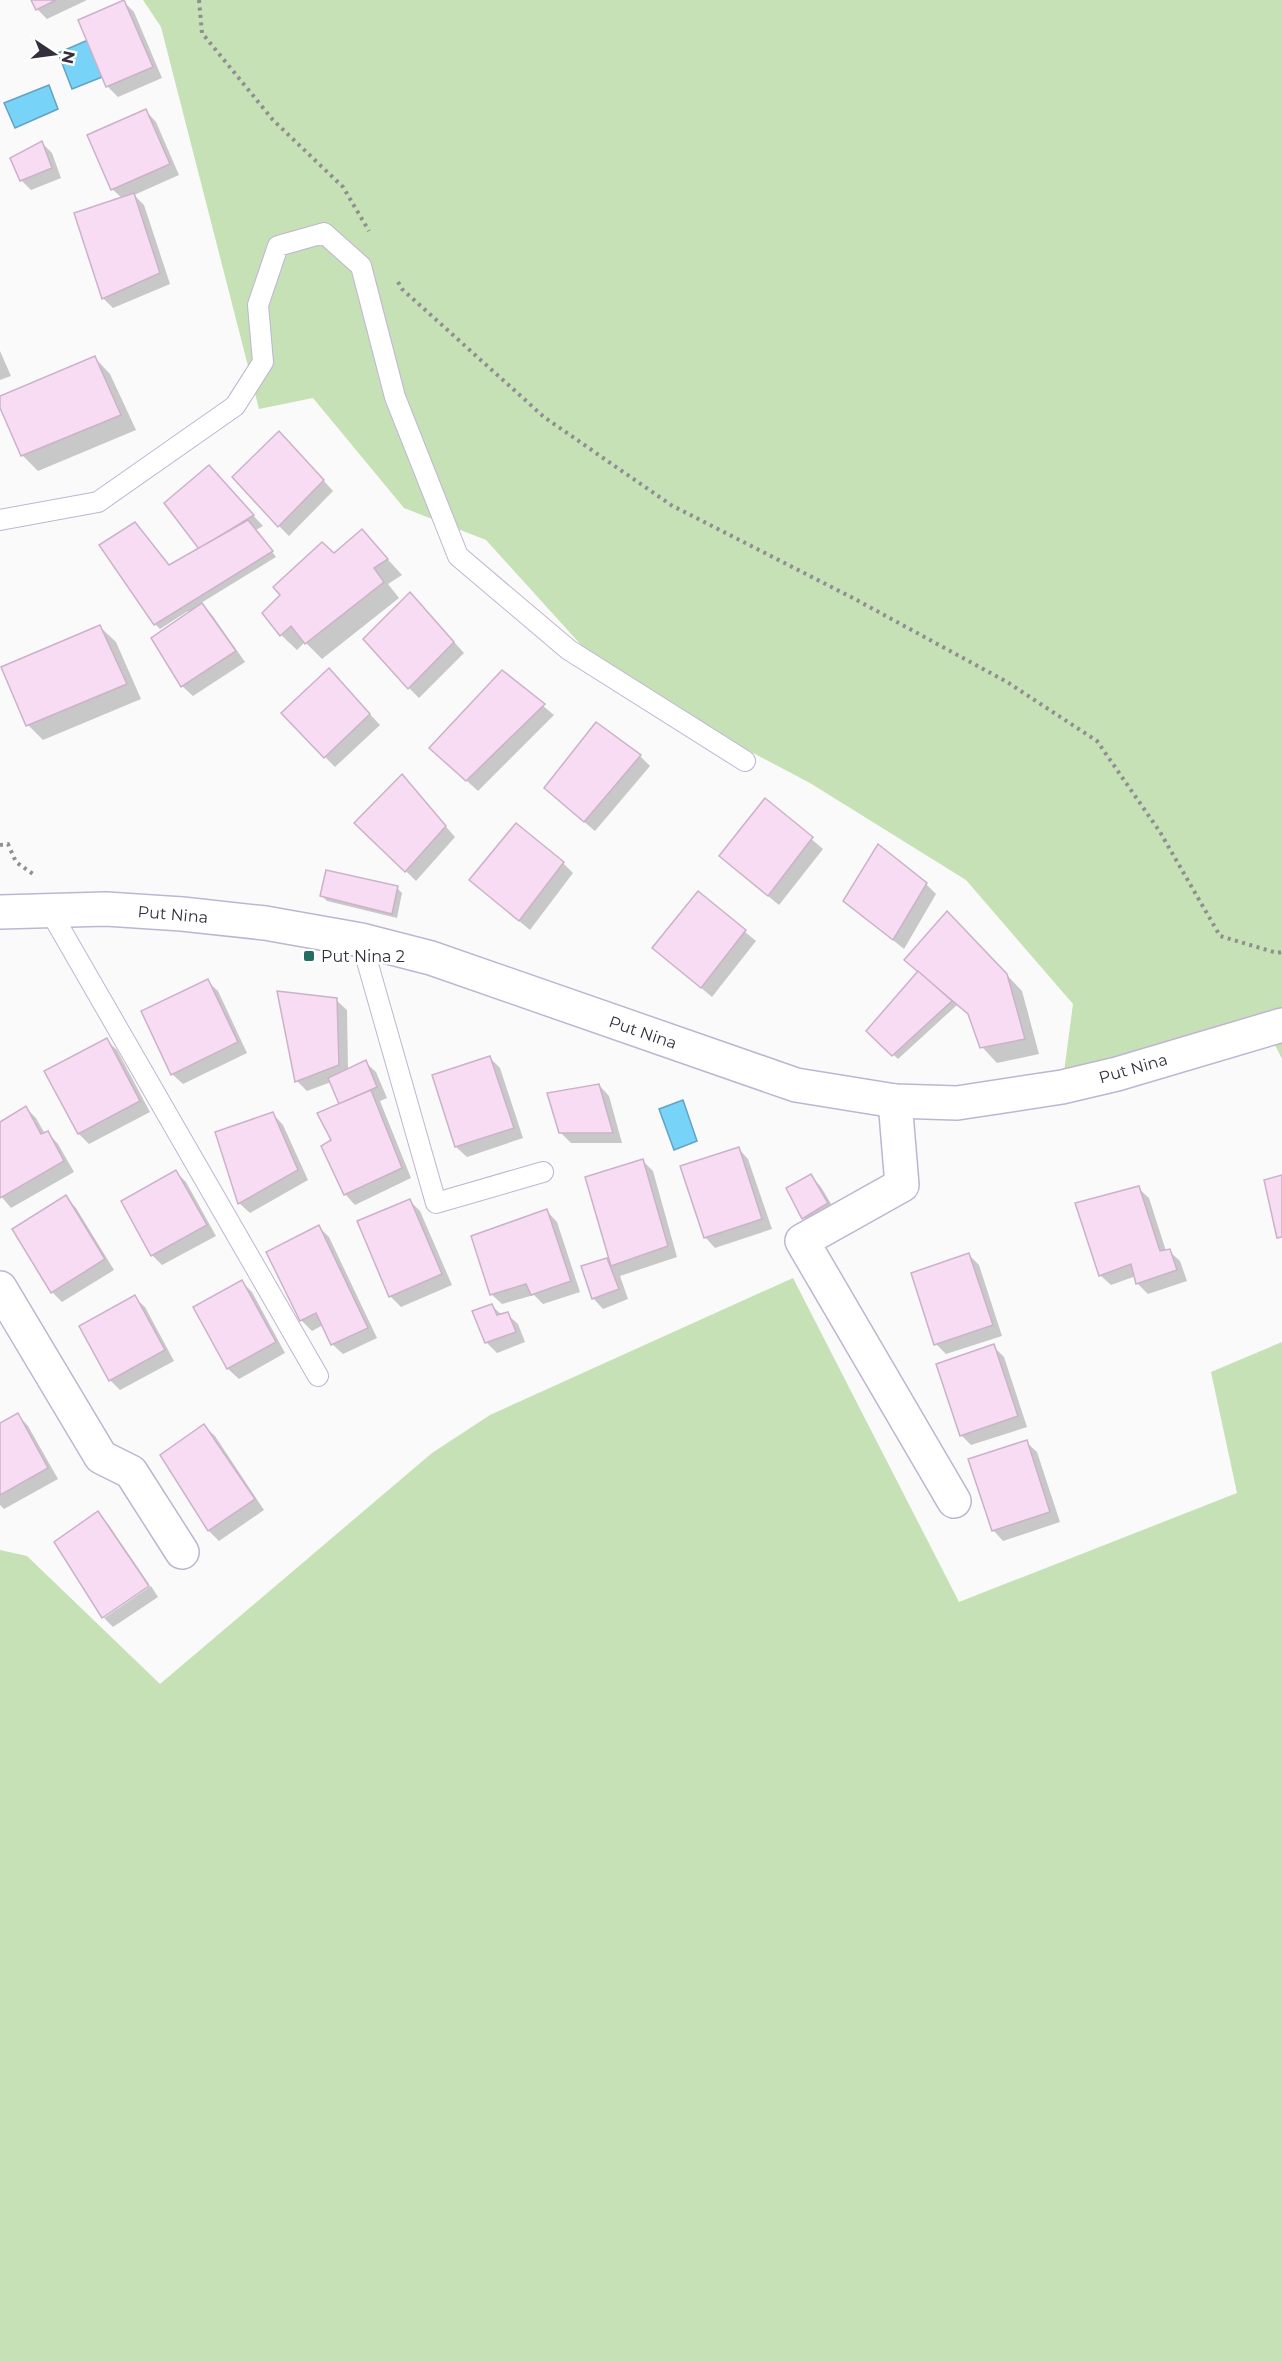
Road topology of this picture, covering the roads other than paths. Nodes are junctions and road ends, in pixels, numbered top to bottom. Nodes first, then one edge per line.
1 (0, 520) edge
2 (745, 761) dead end
3 (50, 911) junction
4 (0, 912) edge
5 (360, 940) junction
6 (1282, 1025) edge
7 (895, 1101) junction
8 (543, 1172) dead end
9 (0, 1288) edge
10 (318, 1376) dead end
11 (954, 1501) dead end
12 (182, 1552) dead end

1 - 2 lane
3 - 4 main road, Put Nina
3 - 5 main road, Put Nina
3 - 10 lane
5 - 7 main road, Put Nina
5 - 8 lane
6 - 7 main road, Put Nina
7 - 11 main road
9 - 12 main road

